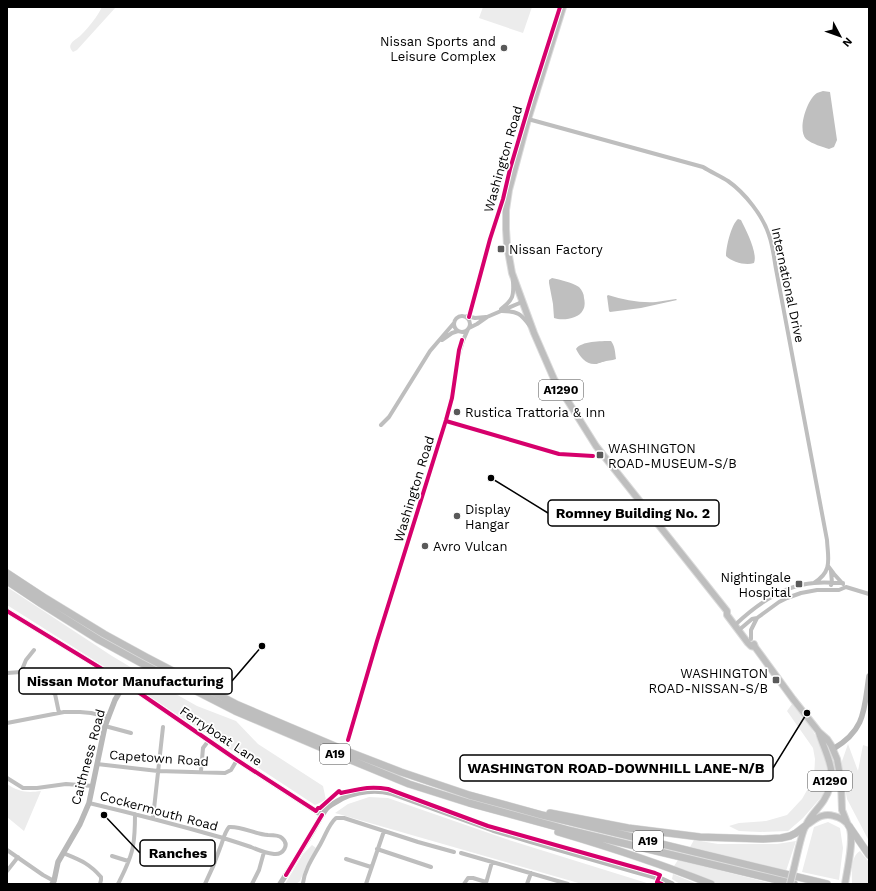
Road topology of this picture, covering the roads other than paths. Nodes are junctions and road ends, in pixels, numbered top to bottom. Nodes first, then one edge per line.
1 (563, 7) edge
2 (528, 119) junction
3 (512, 272) junction
4 (522, 302) junction
5 (498, 312) junction
6 (466, 316) junction
7 (487, 317) junction
8 (454, 322) junction
9 (468, 329) junction
10 (532, 329) junction
11 (459, 331) junction
12 (462, 340) junction
13 (438, 342) junction
14 (446, 421) junction
15 (381, 425) dead end
16 (593, 456) dead end
17 (829, 571) junction
18 (7, 573) edge
19 (7, 581) edge
20 (814, 583) junction
21 (829, 583) junction
22 (843, 584) junction
23 (846, 587) junction
24 (829, 589) junction
25 (869, 594) edge
26 (7, 611) edge
27 (757, 618) junction
28 (738, 626) junction
29 (751, 639) junction
30 (376, 643) dead end
31 (755, 647) junction
32 (34, 650) dead end
33 (21, 672) junction
34 (74, 672) dead end
35 (7, 673) edge
36 (869, 676) edge
37 (125, 683) junction
38 (55, 694) junction
39 (59, 713) junction
40 (108, 716) junction
41 (7, 723) edge
42 (105, 726) junction
43 (163, 727) dead end
44 (819, 732) junction
45 (131, 733) dead end
46 (209, 740) junction
47 (833, 749) junction
48 (237, 760) junction
49 (97, 764) junction
50 (158, 771) junction
51 (201, 771) junction
52 (7, 778) edge
53 (93, 786) junction
54 (469, 795) junction
55 (88, 803) junction
56 (495, 810) junction
57 (136, 814) junction
58 (322, 815) junction
59 (153, 818) junction
60 (848, 825) junction
61 (805, 826) junction
62 (384, 831) junction
63 (224, 838) junction
64 (378, 849) junction
65 (7, 850) edge
66 (264, 852) junction
67 (454, 852) dead end
68 (63, 853) junction
69 (461, 853) dead end
70 (869, 854) edge
71 (18, 856) junction
72 (112, 856) dead end
73 (346, 858) dead end
74 (128, 861) junction
75 (492, 862) junction
76 (371, 867) junction
77 (431, 867) dead end
78 (7, 872) edge
79 (531, 873) junction
80 (845, 882) edge
81 (53, 883) edge
82 (486, 883) edge
83 (100, 884) edge
84 (118, 884) edge
85 (206, 884) edge
86 (252, 884) edge
87 (280, 884) edge
88 (302, 884) edge
89 (366, 884) edge
90 (464, 884) edge
91 (527, 884) edge
92 (568, 884) edge
93 (672, 884) edge
94 (711, 884) edge
95 (790, 884) edge
96 (794, 884) edge
97 (827, 884) edge

1 - 2 main road, Washington Road / A1290
2 - 3 main road, Washington Road / A1290
2 - 17 street, International Drive
3 - 4 main road, Washington Road / A1290
3 - 5 street
4 - 5 street
4 - 10 main road, Washington Road / A1290
5 - 7 street
5 - 10 street
6 - 7 street
6 - 8 street
6 - 9 street
7 - 9 street
8 - 11 street
8 - 13 street
9 - 11 street
9 - 12 street, Washington Road
10 - 28 main road, Washington Road / A1290
11 - 12 street
11 - 13 street
12 - 14 street, Washington Road
13 - 15 street
14 - 16 street
14 - 30 street, Washington Road
17 - 20 street, International Drive
17 - 21 street, International Drive
17 - 22 street
18 - 54 highway, A19
19 - 56 highway, A19
20 - 21 street, International Drive
20 - 28 street, International Drive
21 - 22 street, International Drive
21 - 24 street, International Drive
22 - 23 street
23 - 24 street
23 - 25 street
24 - 27 street
26 - 37 street, Ferryboat Lane
27 - 28 street
27 - 29 street
28 - 29 main road, Washington Road / A1290
28 - 31 main road, Washington Road / A1290
29 - 31 main road, Washington Road / A1290
31 - 44 main road, Washington Road / A1290
32 - 33 street
33 - 35 street
33 - 38 street
34 - 38 street
36 - 47 street
37 - 40 street, Caithness Road
37 - 46 street, Ferryboat Lane
38 - 39 street
39 - 40 street
39 - 41 street
40 - 42 street, Caithness Road
42 - 45 street
42 - 49 street, Caithness Road
43 - 50 street
44 - 47 main road, A1290
44 - 61 main road, A1290
46 - 48 street, Ferryboat Lane
46 - 51 street
47 - 60 main road, A1290
48 - 51 street, Capetown Road
48 - 58 street, Ferryboat Lane
49 - 50 street, Capetown Road
49 - 53 street, Caithness Road
50 - 51 street, Capetown Road
50 - 59 street
52 - 53 street
53 - 55 street, Caithness Road
54 - 61 highway
54 - 97 highway, A19
55 - 57 street, Cockermouth Road
55 - 68 street, Caithness Road
56 - 94 highway
56 - 96 highway, A19
57 - 59 street, Cockermouth Road
57 - 74 street
58 - 87 street
58 - 93 street
59 - 63 street, Cockermouth Road
60 - 61 main road
60 - 70 highway
60 - 80 main road, A1290
61 - 95 main road, A1290, bridge
62 - 64 street
62 - 67 street
62 - 88 street
63 - 66 street, Cockermouth Road
63 - 66 street, Cockermouth Road
63 - 85 street
64 - 76 street
64 - 77 street
65 - 71 street
66 - 86 street
68 - 81 street, Caithness Road
68 - 83 street
69 - 75 street
71 - 78 street
71 - 81 street
72 - 74 street
73 - 76 street
74 - 84 street
75 - 79 street
75 - 82 street
76 - 89 street
79 - 91 street
79 - 92 street
82 - 90 street

